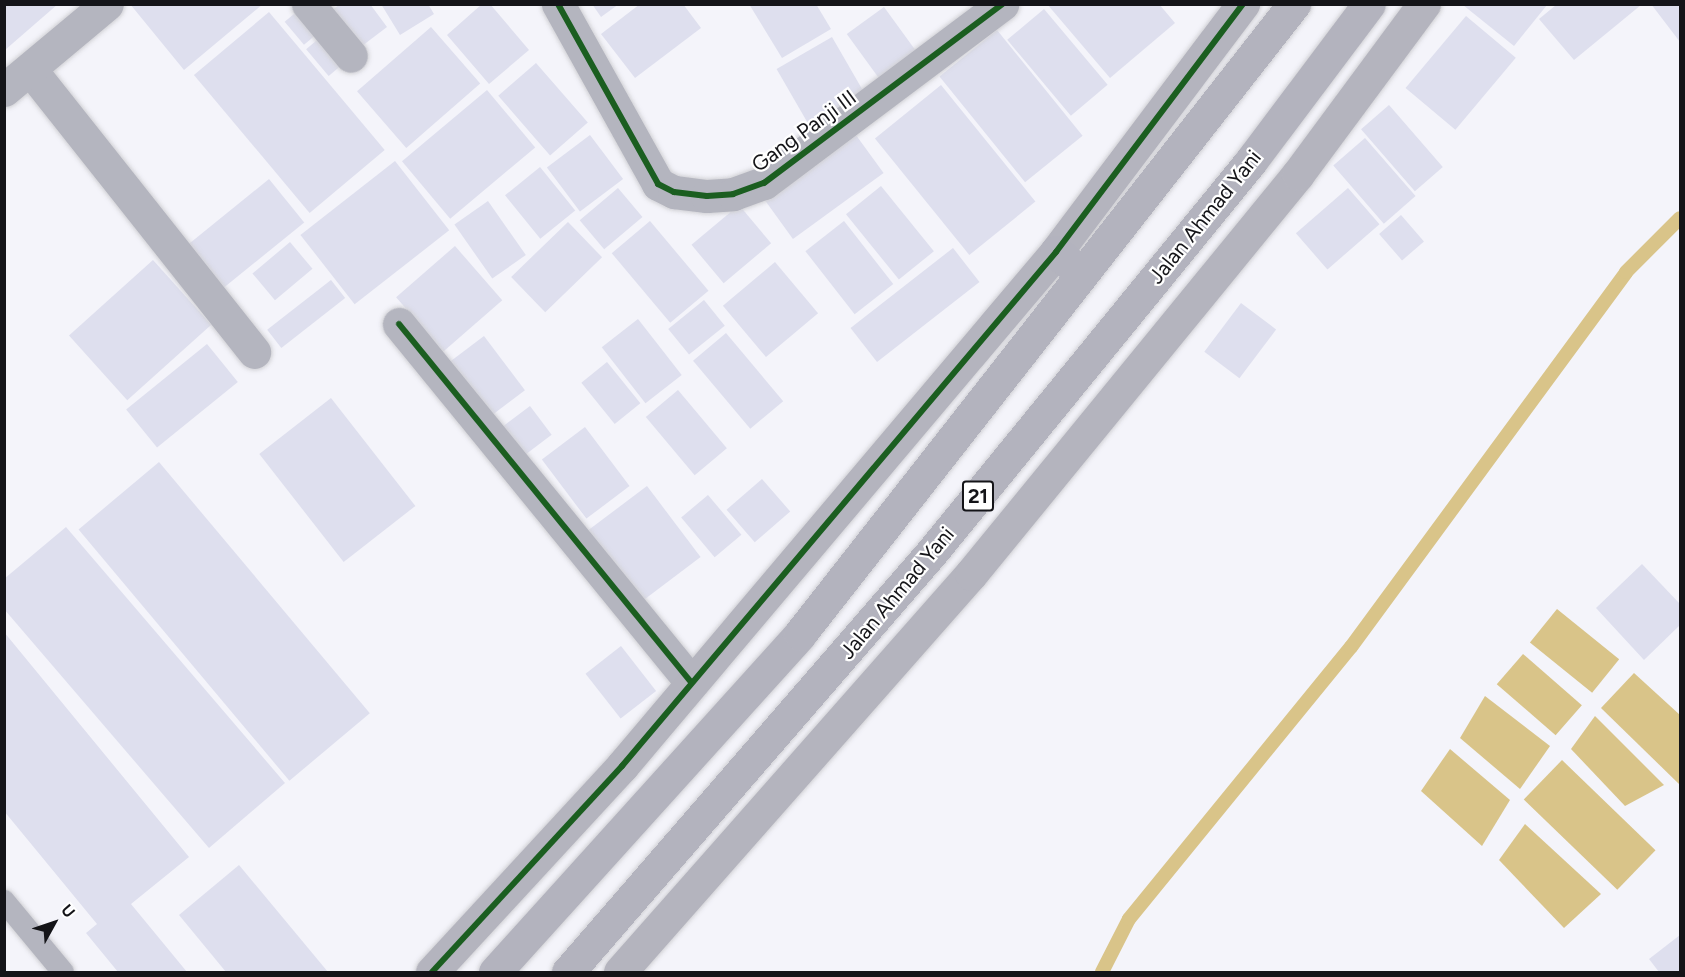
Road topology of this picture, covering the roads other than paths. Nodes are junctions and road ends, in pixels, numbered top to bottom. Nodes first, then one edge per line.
1 (107, 4) edge
2 (308, 4) edge
3 (558, 4) edge
4 (1002, 4) edge
5 (1243, 4) edge
6 (1294, 4) edge
7 (1370, 4) edge
8 (1424, 4) edge
9 (351, 56) dead end
10 (30, 69) junction
11 (4, 90) edge
12 (1056, 252) junction
13 (1082, 274) junction
14 (399, 324) dead end
15 (255, 352) dead end
16 (691, 682) junction
17 (4, 901) edge
18 (63, 972) edge
19 (432, 972) edge
20 (495, 972) edge
21 (568, 972) edge
22 (620, 972) edge

1 - 10 street
2 - 9 street
3 - 4 street, Gang Panji III
5 - 12 street
6 - 13 highway, 21
7 - 21 highway, Jalan Ahmad Yani / 21
8 - 22 street
10 - 11 street
10 - 15 street
12 - 13 highway
12 - 16 street
13 - 20 highway, 21
14 - 16 street
16 - 19 street
17 - 18 lane

